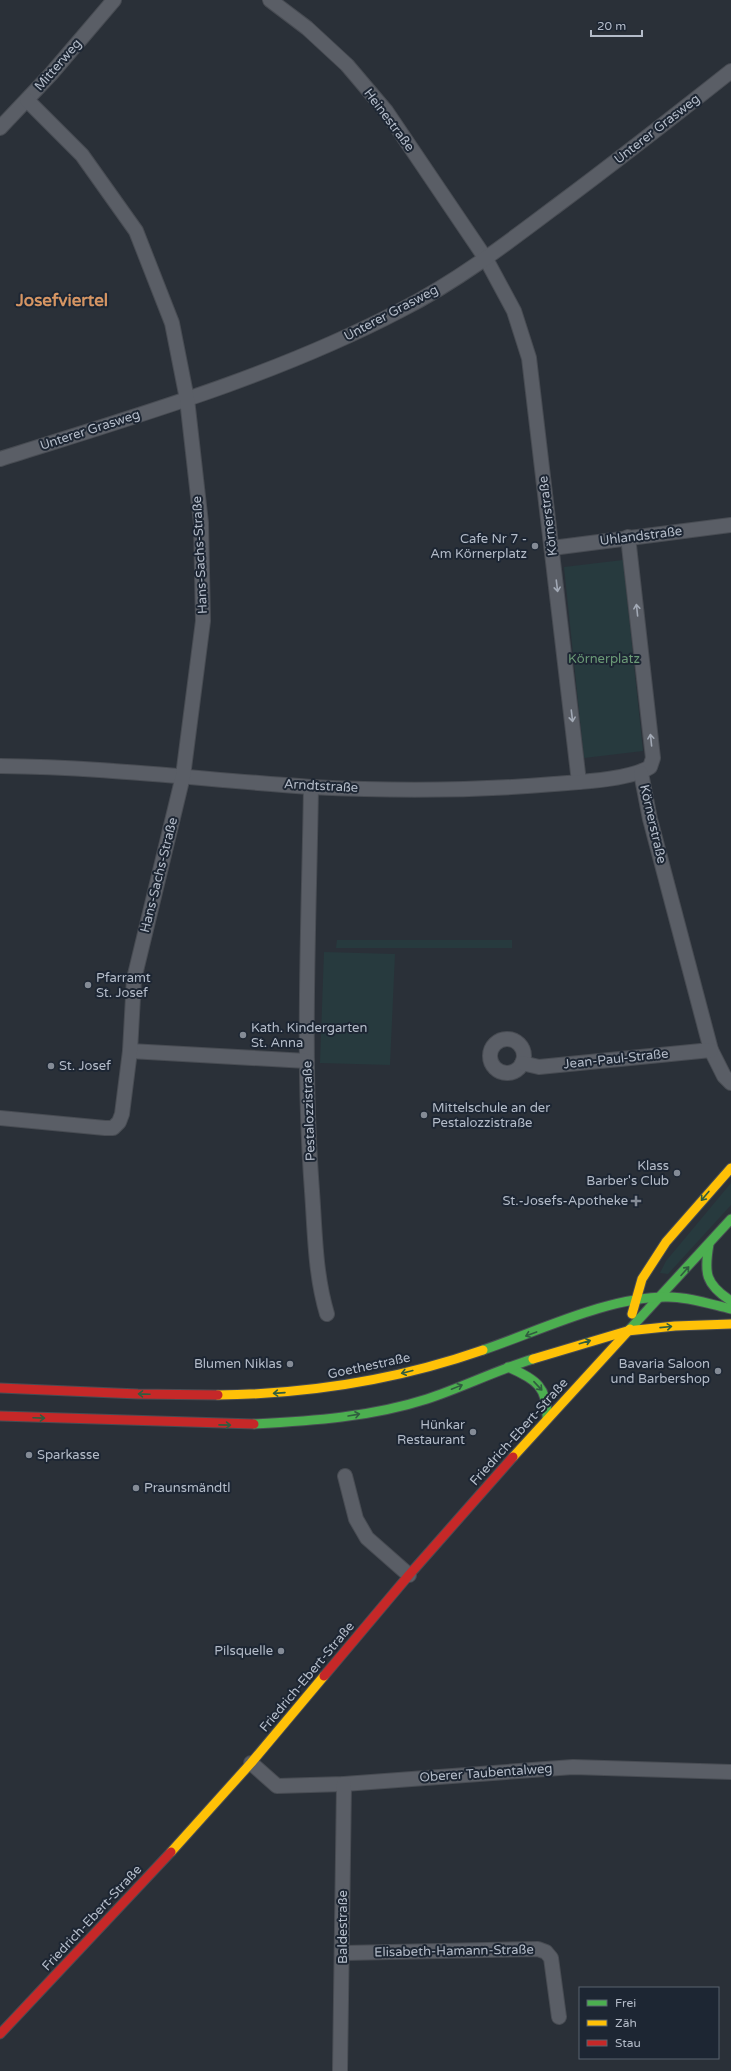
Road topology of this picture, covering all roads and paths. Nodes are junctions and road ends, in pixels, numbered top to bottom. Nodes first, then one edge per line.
1 (114, 0) edge
2 (270, 0) edge
3 (731, 71) edge
4 (27, 100) junction
5 (0, 128) edge
6 (486, 259) junction
7 (187, 398) junction
8 (0, 459) edge
9 (731, 525) edge
10 (628, 537) junction
11 (552, 548) junction
12 (0, 766) edge
13 (641, 773) junction
14 (183, 776) junction
15 (579, 782) junction
16 (311, 787) junction
17 (711, 1050) junction
18 (130, 1051) junction
19 (307, 1061) junction
20 (522, 1064) dead end
21 (731, 1083) edge
22 (0, 1118) edge
23 (731, 1168) edge
24 (731, 1219) edge
25 (709, 1244) junction
26 (661, 1297) junction
27 (635, 1301) junction
28 (731, 1301) edge
29 (731, 1309) edge
30 (327, 1314) dead end
31 (731, 1324) edge
32 (627, 1331) junction
33 (508, 1366) junction
34 (0, 1388) edge
35 (0, 1416) edge
36 (547, 1419) junction
37 (345, 1476) dead end
38 (410, 1575) junction
39 (251, 1763) junction
40 (731, 1772) edge
41 (344, 1784) junction
42 (343, 1953) junction
43 (559, 2017) dead end
44 (0, 2034) edge
45 (340, 2071) edge

1 - 4 street, Mitterweg
2 - 6 street, Heinestraße
3 - 6 street, Unterer Grasweg
4 - 5 street, Mitterweg
4 - 7 street, Hans-Sachs-Straße
6 - 7 street, Unterer Grasweg
6 - 11 street, Körnerstraße
7 - 8 street, Unterer Grasweg
7 - 14 street, Hans-Sachs-Straße
9 - 10 street, Uhlandstraße
10 - 11 street, Uhlandstraße
13 -> 10 street, Körnerstraße
11 -> 15 street, Körnerstraße
12 - 14 street, Arndtstraße
13 - 15 street, Arndtstraße
13 - 17 street, Körnerstraße
14 - 16 street, Arndtstraße
14 - 18 street, Hans-Sachs-Straße
15 - 16 street, Arndtstraße
16 - 19 street, Pestalozzistraße
17 - 20 street, Jean-Paul-Straße
17 - 21 street, Körnerstraße
18 - 19 street
18 - 22 street, Hans-Sachs-Straße
19 - 30 street, Pestalozzistraße
23 -> 27 main road, Friedrich-Ebert-Straße
24 - 25 main road, Friedrich-Ebert-Straße
26 -> 25 main road, Friedrich-Ebert-Straße
25 - 28 main road
26 - 27 main road, Goethestraße
26 - 29 main road, Goethestraße
26 - 32 main road, Friedrich-Ebert-Straße
27 - 32 main road, Friedrich-Ebert-Straße
27 -> 34 main road, Goethestraße
32 -> 31 main road
33 -> 32 main road
32 - 36 main road, Friedrich-Ebert-Straße
35 -> 33 main road
33 -> 36 main road
36 - 38 main road, Friedrich-Ebert-Straße
37 - 38 street
38 - 39 main road, Friedrich-Ebert-Straße
39 - 41 street, Oberer Taubentalweg
39 - 44 main road, Friedrich-Ebert-Straße
40 - 41 street, Oberer Taubentalweg
41 - 42 street, Baldestraße
42 - 43 street, Elisabeth-Hamann-Straße
42 - 45 street, Baldestraße

